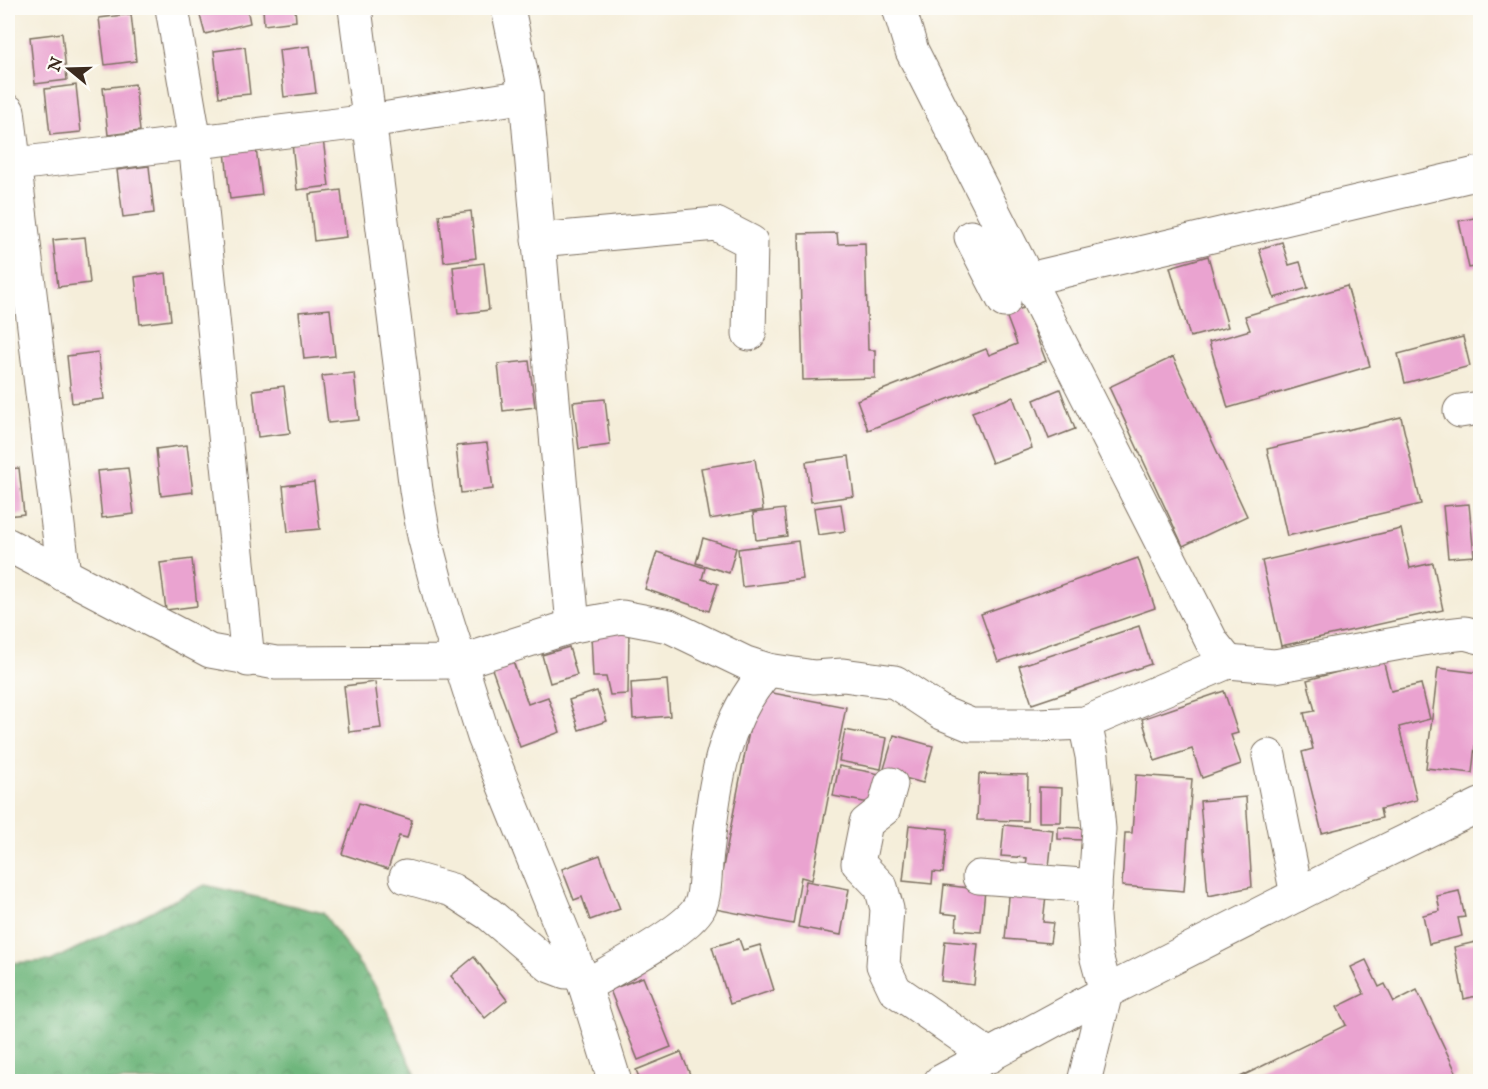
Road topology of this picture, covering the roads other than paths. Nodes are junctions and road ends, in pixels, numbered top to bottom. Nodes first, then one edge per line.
1 (172, 8) edge
2 (355, 8) edge
3 (508, 8) edge
4 (898, 8) edge
5 (526, 96) junction
6 (8, 111) edge
7 (370, 121) junction
8 (195, 142) junction
9 (11, 165) edge
10 (1480, 172) edge
11 (971, 237) dead end
12 (538, 240) junction
13 (1029, 279) junction
14 (1004, 301) dead end
15 (749, 334) dead end
16 (8, 545) edge
17 (64, 575) junction
18 (573, 626) junction
19 (1480, 637) edge
20 (248, 660) junction
21 (460, 662) junction
22 (1228, 662) junction
23 (768, 670) junction
24 (1085, 723) junction
25 (1269, 756) dead end
26 (891, 784) dead end
27 (1480, 805) edge
28 (406, 877) dead end
29 (979, 877) dead end
30 (1095, 886) junction
31 (1297, 895) junction
32 (582, 978) junction
33 (1106, 992) junction
34 (990, 1056) junction
35 (615, 1082) edge
36 (940, 1082) edge
37 (1084, 1082) edge

1 - 8 street
2 - 7 street
3 - 5 street
4 - 13 street
5 - 7 street
5 - 12 street
6 - 9 street
7 - 8 street
7 - 21 street
8 - 9 street
8 - 20 street
9 - 17 street
10 - 13 street
11 - 14 street
12 - 15 street
12 - 18 street
13 - 22 street
16 - 17 street
17 - 20 street
18 - 21 street
18 - 23 street
19 - 22 street
20 - 21 street
21 - 32 street
22 - 24 street
23 - 24 street
23 - 32 street
24 - 30 street
25 - 31 street
26 - 34 street
27 - 31 street
28 - 32 street
29 - 30 street
30 - 33 street
31 - 33 street
32 - 35 street
33 - 34 street
33 - 37 street
34 - 36 street

